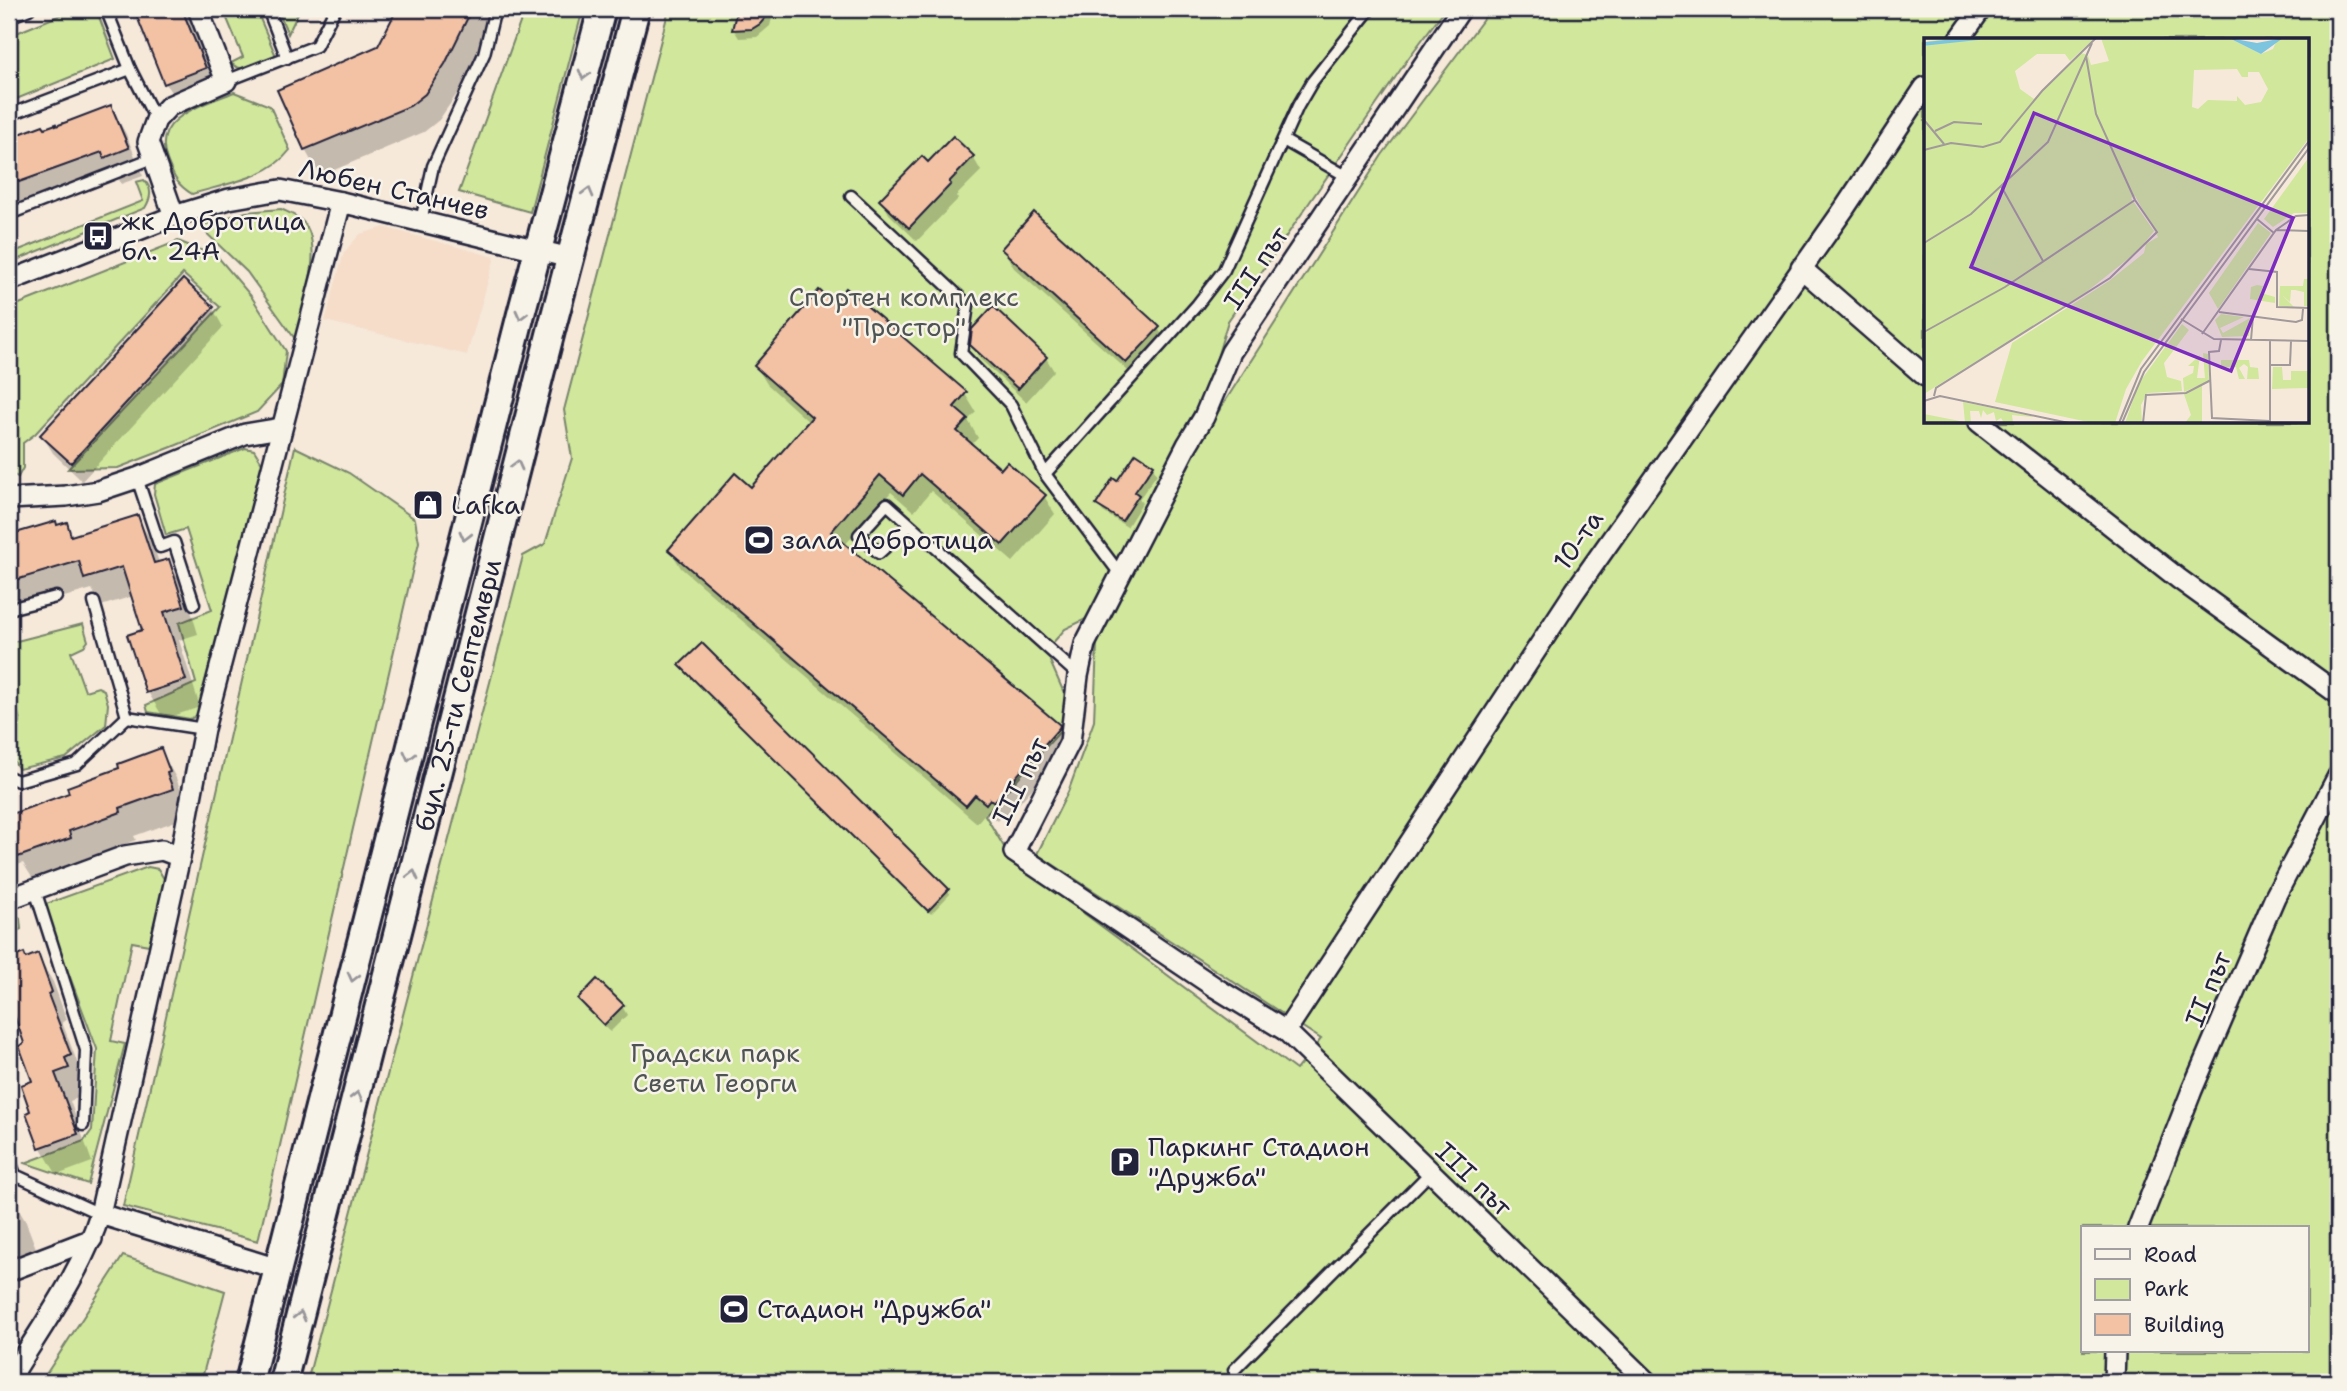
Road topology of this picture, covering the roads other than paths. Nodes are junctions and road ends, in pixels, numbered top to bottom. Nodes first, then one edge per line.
1 (29, 9) edge
2 (106, 9) edge
3 (198, 9) edge
4 (268, 9) edge
5 (335, 9) edge
6 (495, 9) edge
7 (602, 9) edge
8 (636, 9) edge
9 (1370, 9) edge
10 (1461, 9) edge
11 (1981, 9) edge
12 (9, 17) edge
13 (1959, 38) edge
14 (288, 58) junction
15 (130, 69) junction
16 (226, 81) junction
17 (1924, 88) edge
18 (9, 115) edge
19 (156, 120) junction
20 (1283, 141) junction
21 (153, 158) junction
22 (1348, 177) junction
23 (851, 196) dead end
24 (341, 202) junction
25 (9, 214) edge
26 (174, 216) junction
27 (421, 221) junction
28 (538, 249) junction
29 (570, 258) junction
30 (1801, 268) junction
31 (9, 281) edge
32 (1924, 375) edge
33 (1982, 424) edge
34 (281, 428) junction
35 (1045, 474) junction
36 (137, 478) junction
37 (9, 499) edge
38 (910, 525) junction
39 (1120, 574) junction
40 (56, 597) dead end
41 (94, 602) dead end
42 (194, 604) dead end
43 (9, 609) edge
44 (1078, 676) junction
45 (2338, 694) edge
46 (127, 717) junction
47 (204, 729) junction
48 (2338, 776) edge
49 (9, 777) edge
50 (180, 857) junction
51 (35, 890) junction
52 (9, 899) edge
53 (1286, 1031) junction
54 (83, 1125) dead end
55 (9, 1158) edge
56 (1430, 1173) junction
57 (12, 1176) edge
58 (100, 1214) junction
59 (2139, 1226) edge
60 (92, 1240) junction
61 (278, 1269) junction
62 (9, 1271) edge
63 (2115, 1352) edge
64 (1234, 1370) dead end
65 (9, 1380) edge
66 (249, 1382) edge
67 (283, 1382) edge
68 (1647, 1382) edge
69 (2114, 1382) edge

1 - 12 lane
2 - 15 lane
3 - 16 street
4 - 14 lane
5 - 14 lane
6 - 27 lane
7 -> 28 main road, бул. 25-ти Септември
29 -> 8 main road, бул. 25-ти Септември
9 - 20 lane
10 - 22 street, ІІІ път
11 - 13 street
14 - 16 lane
15 - 18 lane
15 - 19 lane
16 - 19 street
17 - 30 street, 10-та
19 - 21 street
20 - 22 lane
20 - 35 lane
21 - 25 lane
21 - 26 street
22 - 39 street, ІІІ път
23 - 35 lane
24 - 26 street, Любен Станчев
24 - 27 street, Любен Станчев
24 - 34 street
26 - 31 street, Любен Станчев
27 - 28 street, Любен Станчев
28 - 29 street, Любен Станчев
28 -> 61 main road, бул. 25-ти Септември
67 -> 29 main road, бул. 25-ти Септември
30 - 32 street
30 - 53 street, 10-та
33 - 45 street
34 - 36 street
34 - 47 street
35 - 39 lane
36 - 37 street
36 - 42 lane
38 - 38 lane
38 - 44 lane
39 - 44 street, ІІІ път
40 - 43 lane
41 - 46 lane
44 - 53 street, ІІІ път
46 - 47 lane
46 - 49 lane
47 - 50 street
48 - 59 street, ІІ път
50 - 51 street
50 - 58 street
51 - 52 street
51 - 54 lane
53 - 56 street, ІІІ път
55 - 57 lane
56 - 64 lane
56 - 68 street, ІІІ път
57 - 58 lane
58 - 60 street
58 - 61 street
60 - 62 street
60 - 65 street
61 - 66 main road, бул. 25-ти Септември
63 - 69 street

